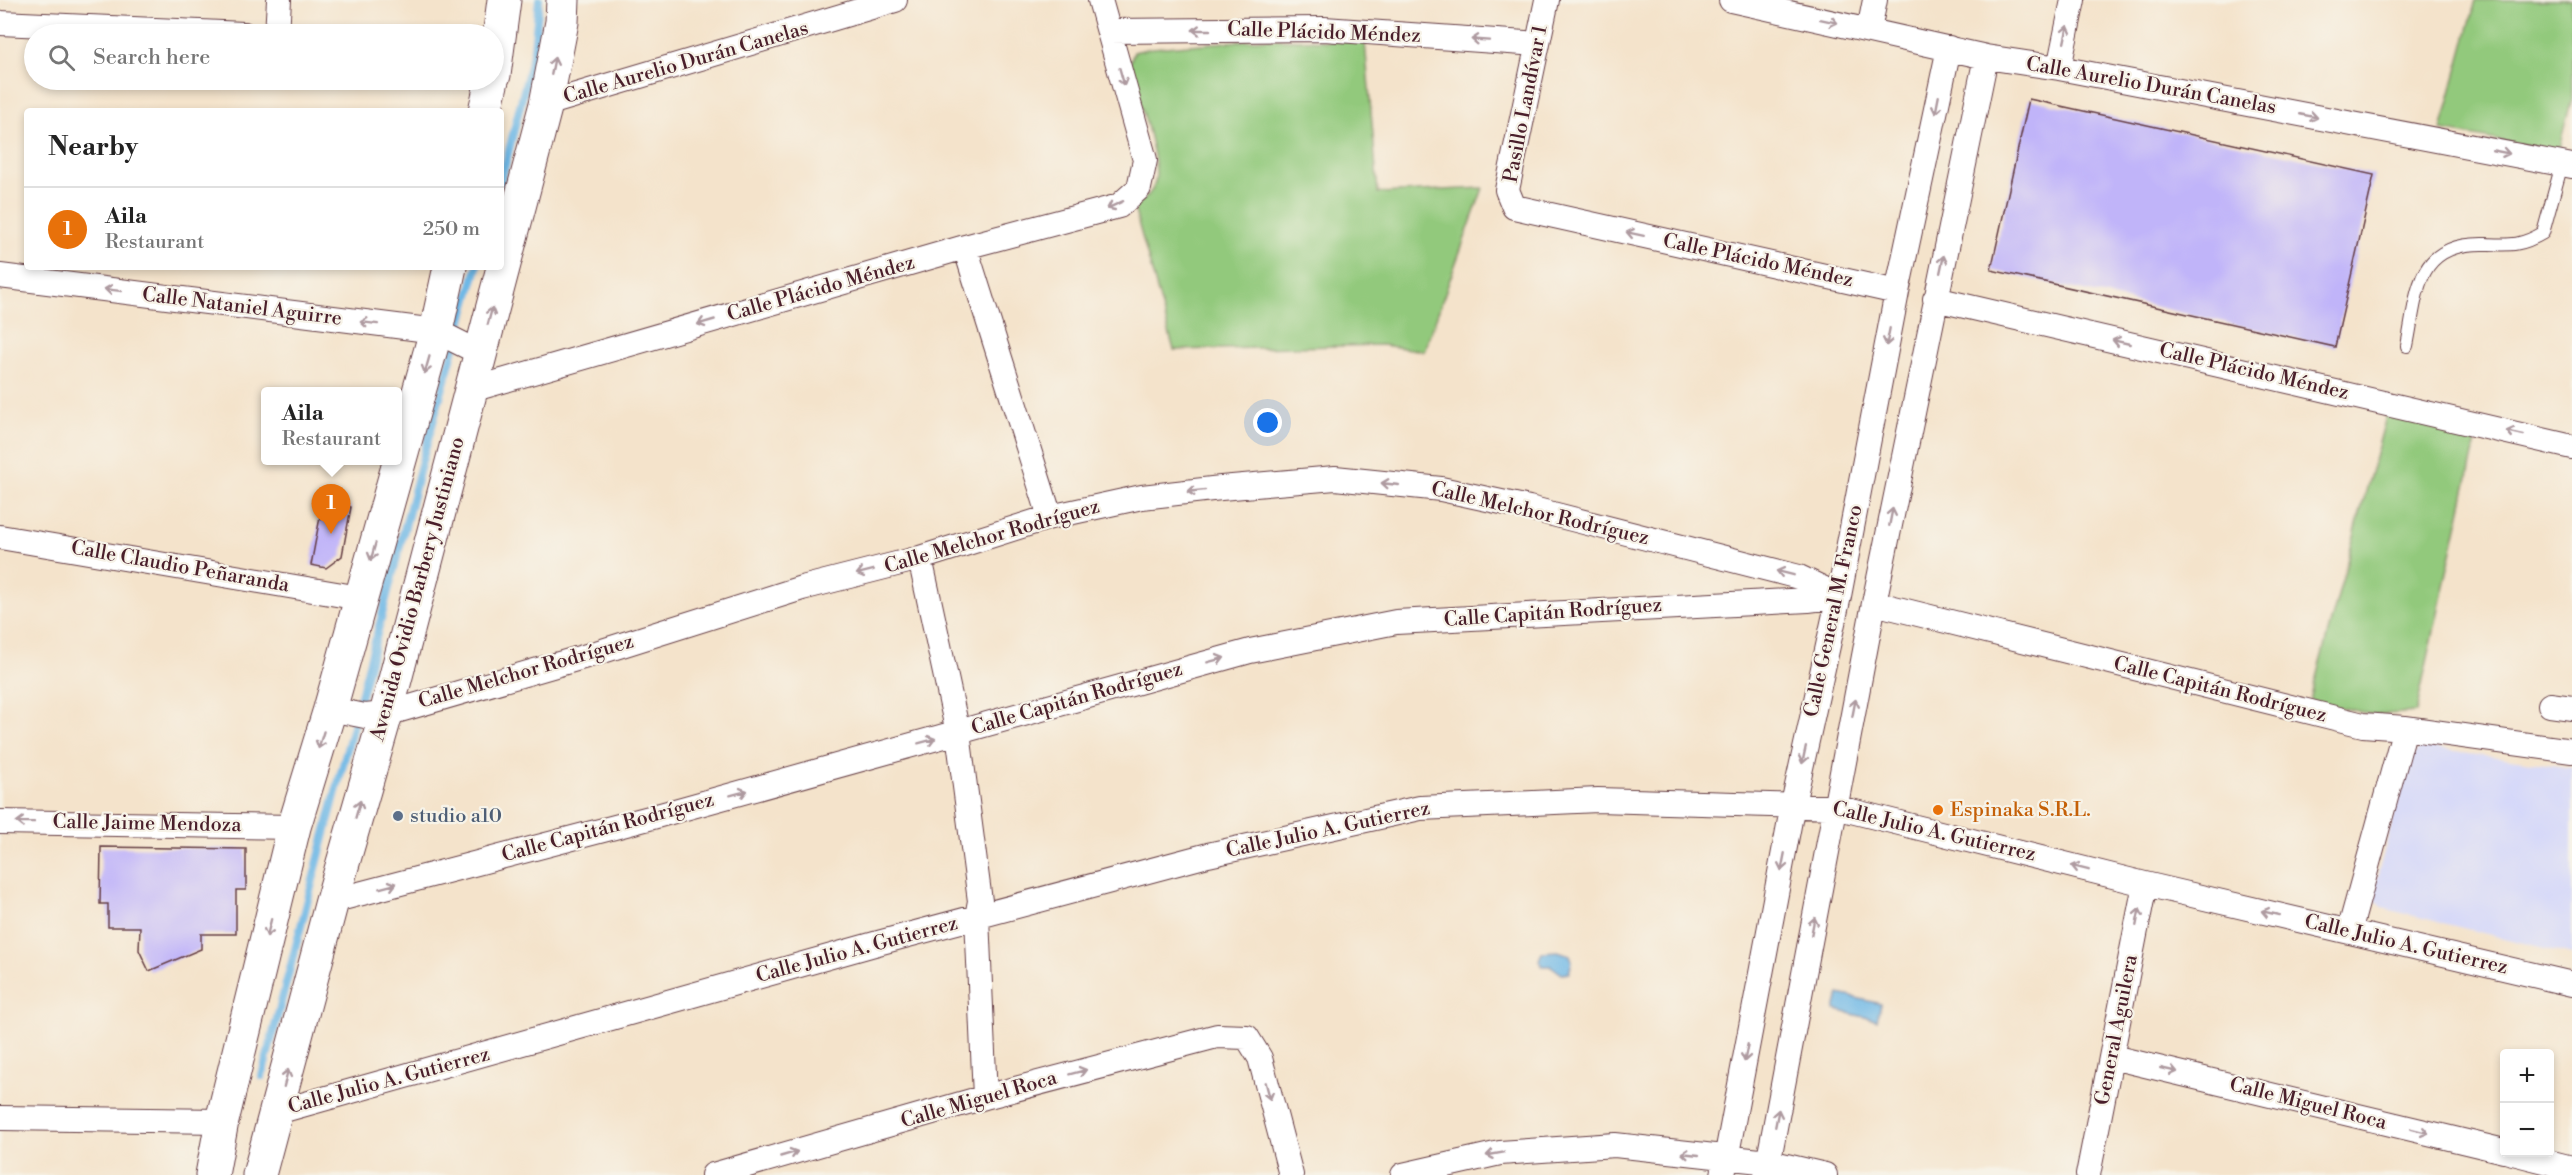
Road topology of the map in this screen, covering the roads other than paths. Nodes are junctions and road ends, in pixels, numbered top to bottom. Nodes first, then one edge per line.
1 (279, 0) edge
2 (504, 0) edge
3 (563, 0) edge
4 (895, 0) edge
5 (1100, 0) edge
6 (1547, 0) edge
7 (1731, 0) edge
8 (1875, 0) edge
9 (2073, 0) edge
10 (0, 23) edge
11 (24, 24) edge
12 (278, 24) edge
13 (500, 24) edge
14 (1869, 30) junction
15 (1109, 31) junction
16 (1538, 44) junction
17 (1949, 48) junction
18 (1986, 57) junction
19 (2059, 68) junction
20 (489, 90) edge
21 (546, 104) junction
22 (486, 108) edge
23 (1928, 153) junction
24 (1964, 160) junction
25 (2567, 165) edge
26 (1514, 207) joint
27 (504, 216) edge
28 (965, 247) junction
29 (450, 270) edge
30 (484, 270) edge
31 (0, 276) edge
32 (1897, 292) junction
33 (1935, 299) junction
34 (457, 341) junction
35 (2407, 346) dead end
36 (471, 390) junction
37 (2572, 447) edge
38 (1050, 516) junction
39 (0, 537) edge
40 (920, 558) junction
41 (1839, 596) junction
42 (360, 598) junction
43 (1874, 603) junction
44 (356, 712) junction
45 (2405, 728) junction
46 (958, 733) junction
47 (2572, 751) edge
48 (1794, 804) junction
49 (1835, 807) junction
50 (0, 822) edge
51 (294, 827) junction
52 (2145, 884) junction
53 (332, 901) junction
54 (977, 917) junction
55 (2349, 932) junction
56 (2572, 984) edge
57 (2112, 1057) junction
58 (236, 1067) junction
59 (985, 1097) junction
60 (277, 1112) junction
61 (0, 1119) edge
62 (222, 1121) junction
63 (2500, 1150) edge
64 (2527, 1157) edge
65 (262, 1166) edge
66 (1724, 1166) edge
67 (2572, 1168) edge
68 (1767, 1169) edge
69 (212, 1175) edge
70 (713, 1175) edge
71 (1291, 1175) edge
72 (1403, 1175) edge
73 (1825, 1175) edge
74 (2088, 1175) edge

1 - 12 street
2 - 13 street
21 -> 3 street, Avenida Ovidio Barbery Justiniano
4 - 21 street, Calle Aurelio Durán Canelas
5 - 15 street
6 - 16 street, Pasillo Landívar 1
7 -> 14 street, Calle Aurelio Durán Canelas
8 - 14 street
19 -> 9 street
10 - 11 street
14 - 17 street, Calle Aurelio Durán Canelas
16 -> 15 street, Calle Plácido Méndez
15 -> 28 street, Calle Plácido Méndez
16 - 26 street, Pasillo Landívar 1
17 - 18 street, Calle Aurelio Durán Canelas
17 -> 23 street, Calle General M. Franco
18 - 19 street, Calle Aurelio Durán Canelas
18 - 24 street, Calle General M. Franco
19 -> 25 street, Calle Aurelio Durán Canelas
20 - 22 street
27 -> 21 street, Avenida Ovidio Barbery Justiniano
23 - 24 street
23 - 32 street, Calle General M. Franco
33 -> 24 street, Calle General M. Franco
25 - 35 lane
32 -> 26 street, Calle Plácido Méndez
28 -> 36 street, Calle Plácido Méndez
28 - 38 street
29 - 34 street, Avenida Ovidio Barbery Justiniano
34 -> 30 street, Avenida Ovidio Barbery Justiniano
34 -> 31 street, Calle Nataniel Aguirre
32 -> 41 street, Calle General M. Franco
37 -> 33 street, Calle Plácido Méndez
43 -> 33 street, Calle General M. Franco
34 - 36 street, Avenida Ovidio Barbery Justiniano
34 -> 42 street, Avenida Ovidio Barbery Justiniano
36 - 44 street, Avenida Ovidio Barbery Justiniano
38 - 40 street, Calle Melchor Rodríguez
41 -> 38 street, Calle Melchor Rodríguez
39 - 42 street, Calle Claudio Peñaranda
40 -> 44 street, Calle Melchor Rodríguez
40 - 46 street
46 -> 41 street, Calle Capitán Rodríguez
41 -> 48 street, Calle General M. Franco
42 - 44 street, Avenida Ovidio Barbery Justiniano
43 - 45 street, Calle Capitán Rodríguez
49 -> 43 street, Calle General M. Franco
44 -> 51 street, Avenida Ovidio Barbery Justiniano
53 -> 44 street, Avenida Ovidio Barbery Justiniano
45 - 47 street, Calle Capitán Rodríguez
45 - 55 street
53 -> 46 street, Calle Capitán Rodríguez
46 - 54 street
48 - 49 street, Calle Julio A. Gutierrez
48 - 54 street, Calle Julio A. Gutierrez
48 -> 66 street, Calle General M. Franco
52 -> 49 street, Calle Julio A. Gutierrez
68 -> 49 street, Calle General M. Franco
51 -> 50 street, Calle Jaime Mendoza
51 -> 58 street, Avenida Ovidio Barbery Justiniano
55 -> 52 street, Calle Julio A. Gutierrez
57 -> 52 street, General Aguilera
60 -> 53 street, Avenida Ovidio Barbery Justiniano
54 - 59 street
54 - 60 street, Calle Julio A. Gutierrez
55 - 56 street, Calle Julio A. Gutierrez
57 -> 63 street, Calle Miguel Roca
57 - 74 street, General Aguilera
58 - 60 street
58 - 62 street, Avenida Ovidio Barbery Justiniano
70 -> 59 street, Calle Miguel Roca
59 -> 71 street, Calle Miguel Roca
60 - 65 street, Avenida Ovidio Barbery Justiniano
61 - 62 street
62 - 65 street
62 - 69 street, Avenida Ovidio Barbery Justiniano
64 - 67 street, Calle Miguel Roca
66 - 68 street
66 -> 72 street
68 - 73 street

